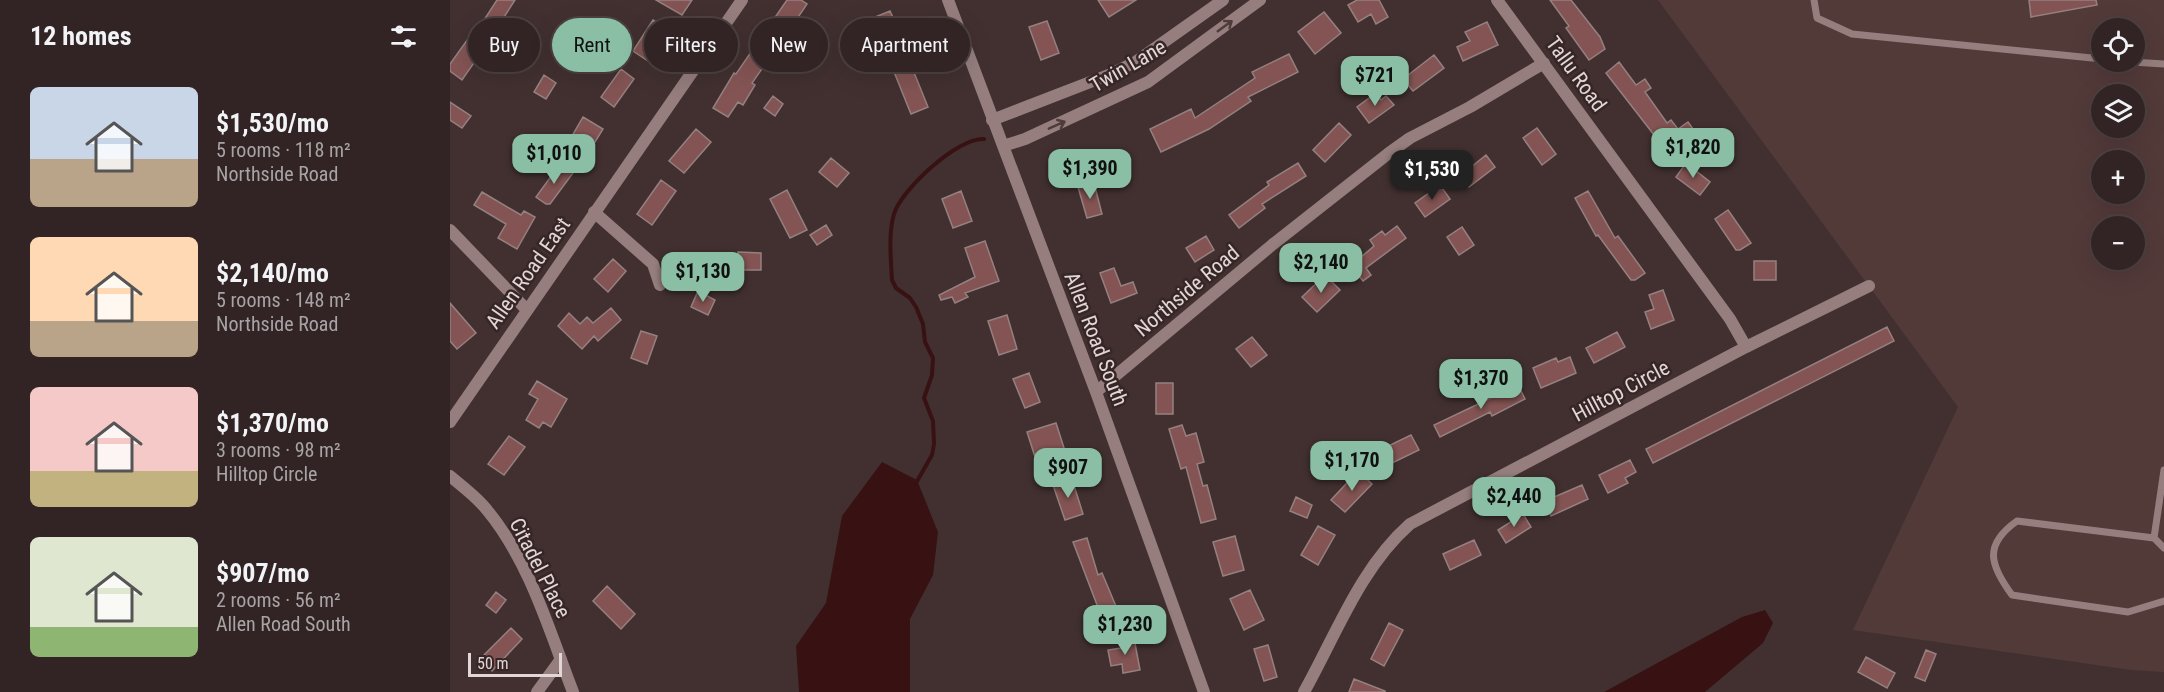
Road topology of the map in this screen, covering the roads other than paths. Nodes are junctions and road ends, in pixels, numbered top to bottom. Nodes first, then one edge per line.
1 (742, 0) edge
2 (948, 0) edge
3 (1223, 0) edge
4 (1260, 0) edge
5 (1497, 0) edge
6 (1814, 0) edge
7 (2091, 58) edge
8 (1544, 63) junction
9 (2145, 63) edge
10 (2164, 64) edge
11 (992, 120) junction
12 (1003, 146) junction
13 (594, 212) junction
14 (450, 230) edge
15 (660, 285) dead end
16 (1869, 286) dead end
17 (526, 309) junction
18 (1746, 347) junction
19 (1095, 392) junction
20 (450, 422) edge
21 (2164, 470) edge
22 (450, 476) edge
23 (2154, 538) junction
24 (2164, 548) edge
25 (2164, 601) edge
26 (561, 659) junction
27 (537, 692) edge
28 (573, 692) edge
29 (1204, 692) edge
30 (1304, 692) edge

1 - 13 street, Allen Road East
2 - 11 street, Allen Road South
3 - 11 street, Twin Lane
12 -> 4 street, Twin Lane
5 - 8 street, Tallu Road
6 - 7 lane
8 - 18 street, Tallu Road
8 - 19 street, Northside Road
9 - 10 lane
11 - 12 street, Allen Road South
12 - 19 street, Allen Road South
13 - 15 street
13 - 17 street, Allen Road East
14 - 17 street
16 - 18 street, Hilltop Circle
17 - 20 street, Allen Road East
18 - 30 street, Hilltop Circle
19 - 29 street, Allen Road South
21 - 23 lane
22 - 26 street, Citadel Place
23 - 24 lane
23 - 25 lane
26 - 27 street
26 - 28 street, Citadel Place

